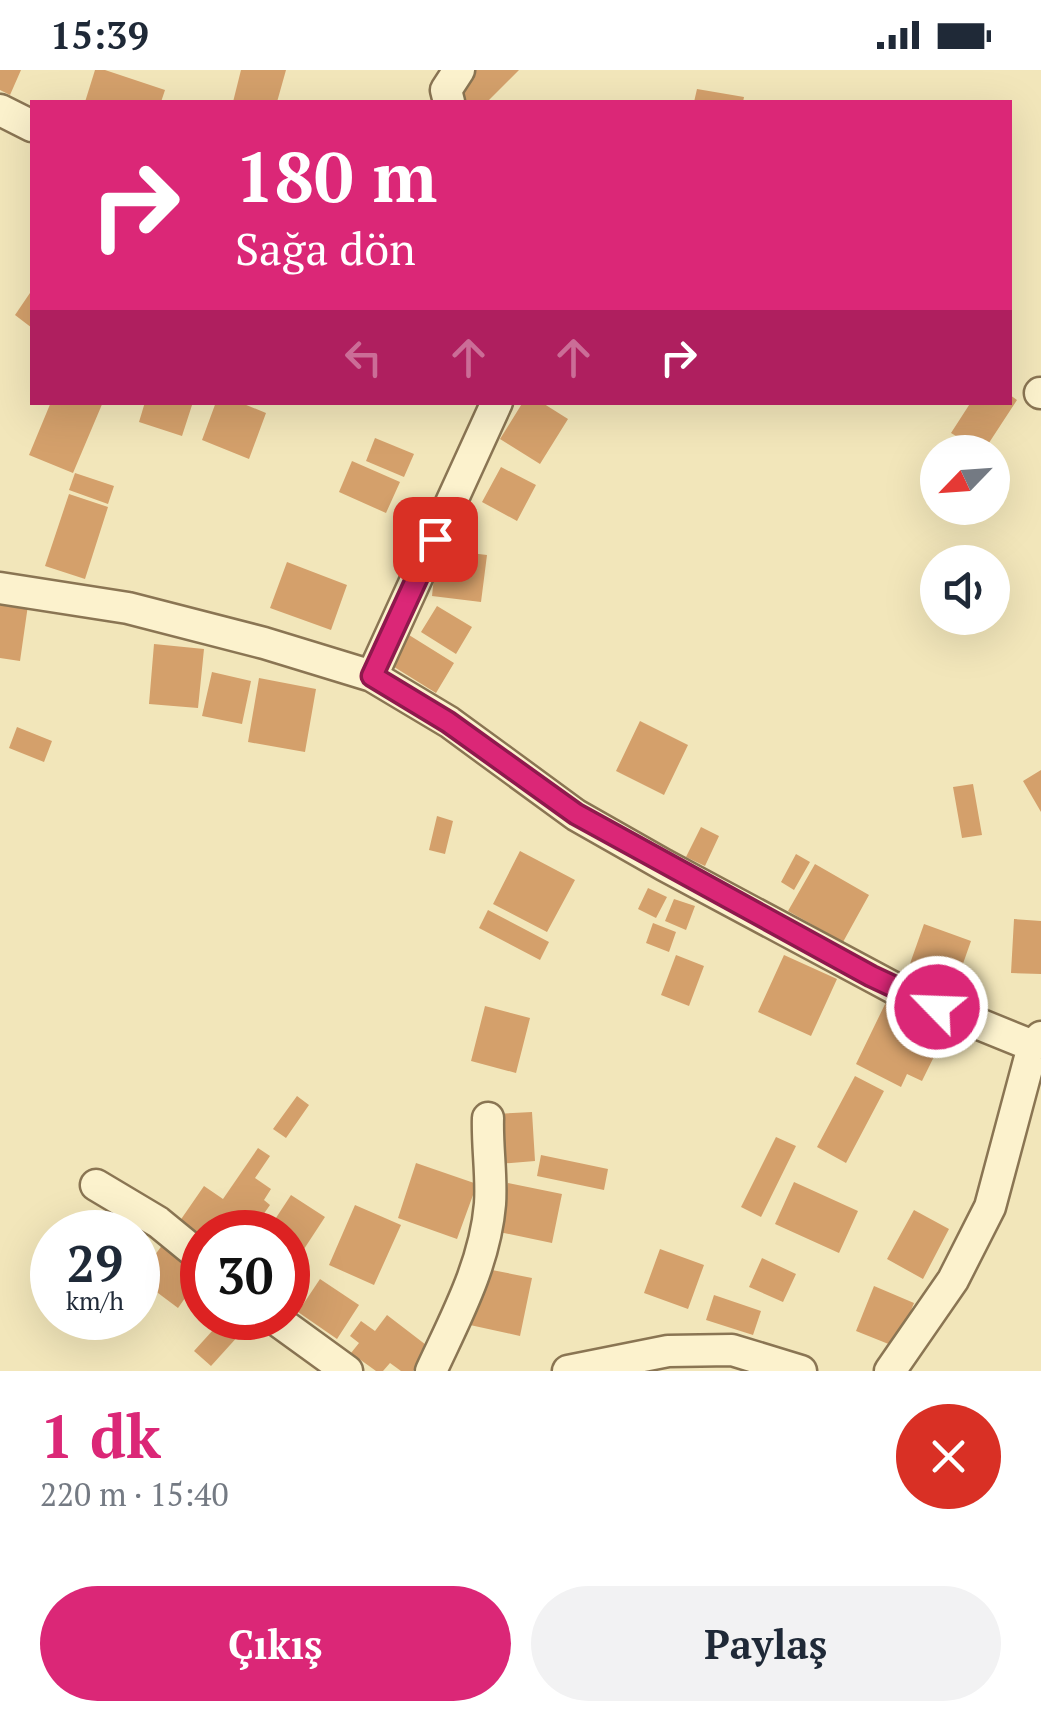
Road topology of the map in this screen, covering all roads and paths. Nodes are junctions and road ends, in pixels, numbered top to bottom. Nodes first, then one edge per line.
1 (459, 70) edge
2 (449, 100) edge
3 (0, 110) edge
4 (30, 125) edge
5 (497, 405) edge
6 (0, 588) edge
7 (372, 676) junction
8 (1037, 1042) edge
9 (488, 1118) dead end
10 (96, 1185) dead end
11 (180, 1240) edge
12 (304, 1340) edge
13 (347, 1371) edge
14 (432, 1371) edge
15 (568, 1371) edge
16 (801, 1371) edge
17 (890, 1371) edge

1 - 2 street
3 - 4 street
5 - 7 street
6 - 7 street
7 - 8 street
8 - 17 street
9 - 14 street
10 - 11 street
12 - 13 street
15 - 16 street

